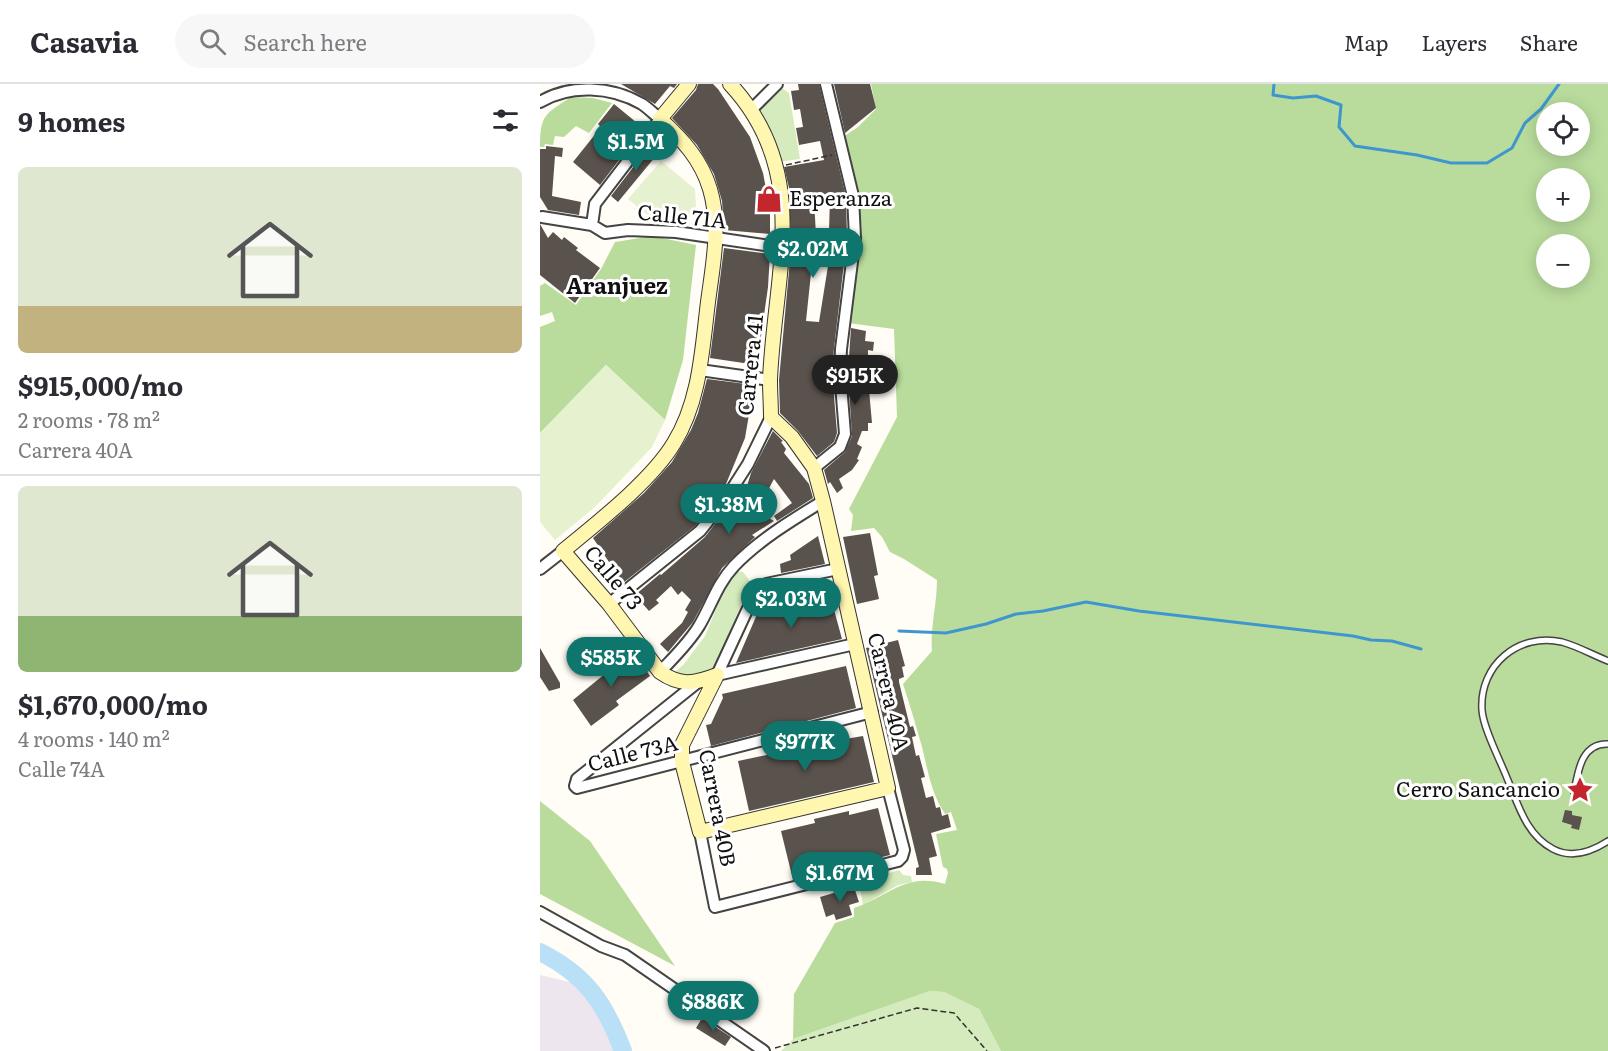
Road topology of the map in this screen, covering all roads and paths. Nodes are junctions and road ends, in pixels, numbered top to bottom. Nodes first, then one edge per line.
1 (689, 84) edge
2 (730, 84) edge
3 (777, 84) edge
4 (826, 84) edge
5 (540, 102) edge
6 (752, 109) junction
7 (660, 119) junction
8 (842, 152) junction
9 (777, 167) junction
10 (542, 217) dead end
11 (592, 225) junction
12 (716, 239) junction
13 (784, 248) junction
14 (700, 370) junction
15 (770, 380) junction
16 (771, 417) junction
17 (813, 468) junction
18 (823, 501) junction
19 (563, 551) junction
20 (540, 568) edge
21 (838, 569) junction
22 (609, 604) junction
23 (855, 644) junction
24 (1608, 661) edge
25 (660, 672) junction
26 (717, 675) junction
27 (698, 682) junction
28 (872, 712) junction
29 (1608, 744) edge
30 (682, 762) junction
31 (888, 788) junction
32 (1574, 792) dead end
33 (700, 832) junction
34 (1608, 841) edge
35 (715, 907) joint
36 (540, 912) edge
37 (765, 1051) edge
38 (987, 1051) edge

1 - 7 street
2 - 6 street, Carrera 41
3 - 6 street
4 - 8 street
5 - 7 street
6 - 9 street, Carrera 41
7 - 11 street
7 - 12 street
8 - 9 path
8 - 17 street
9 - 13 street, Carrera 41
10 - 11 street, Calle 71A
11 - 12 street, Calle 71A
12 - 13 street, Calle 71A
12 - 14 street
13 - 15 street, Carrera 41
14 - 15 street
14 - 19 street
15 - 16 street, Carrera 41
16 - 17 street, Carrera 40A
16 - 22 street, Carrera 41
17 - 18 street, Carrera 40A
18 - 21 street, Carrera 40A
18 - 25 street
19 - 20 street
19 - 22 street, Calle 73
21 - 23 street, Carrera 40A
21 - 26 street, Carrera 40B
22 - 25 street, Calle 73
23 - 26 street
23 - 28 street, Carrera 40A
24 - 34 lane
25 - 27 street
26 - 27 street
26 - 30 street, Carrera 40B
27 - 30 street, Calle 73A
28 - 30 street, Calle 73A
28 - 31 street, Carrera 40A
29 - 32 lane
30 - 33 street, Carrera 40B
31 - 33 street
31 - 35 street, Carrera 40A
33 - 35 street, Carrera 40B
36 - 37 street
37 - 38 path

